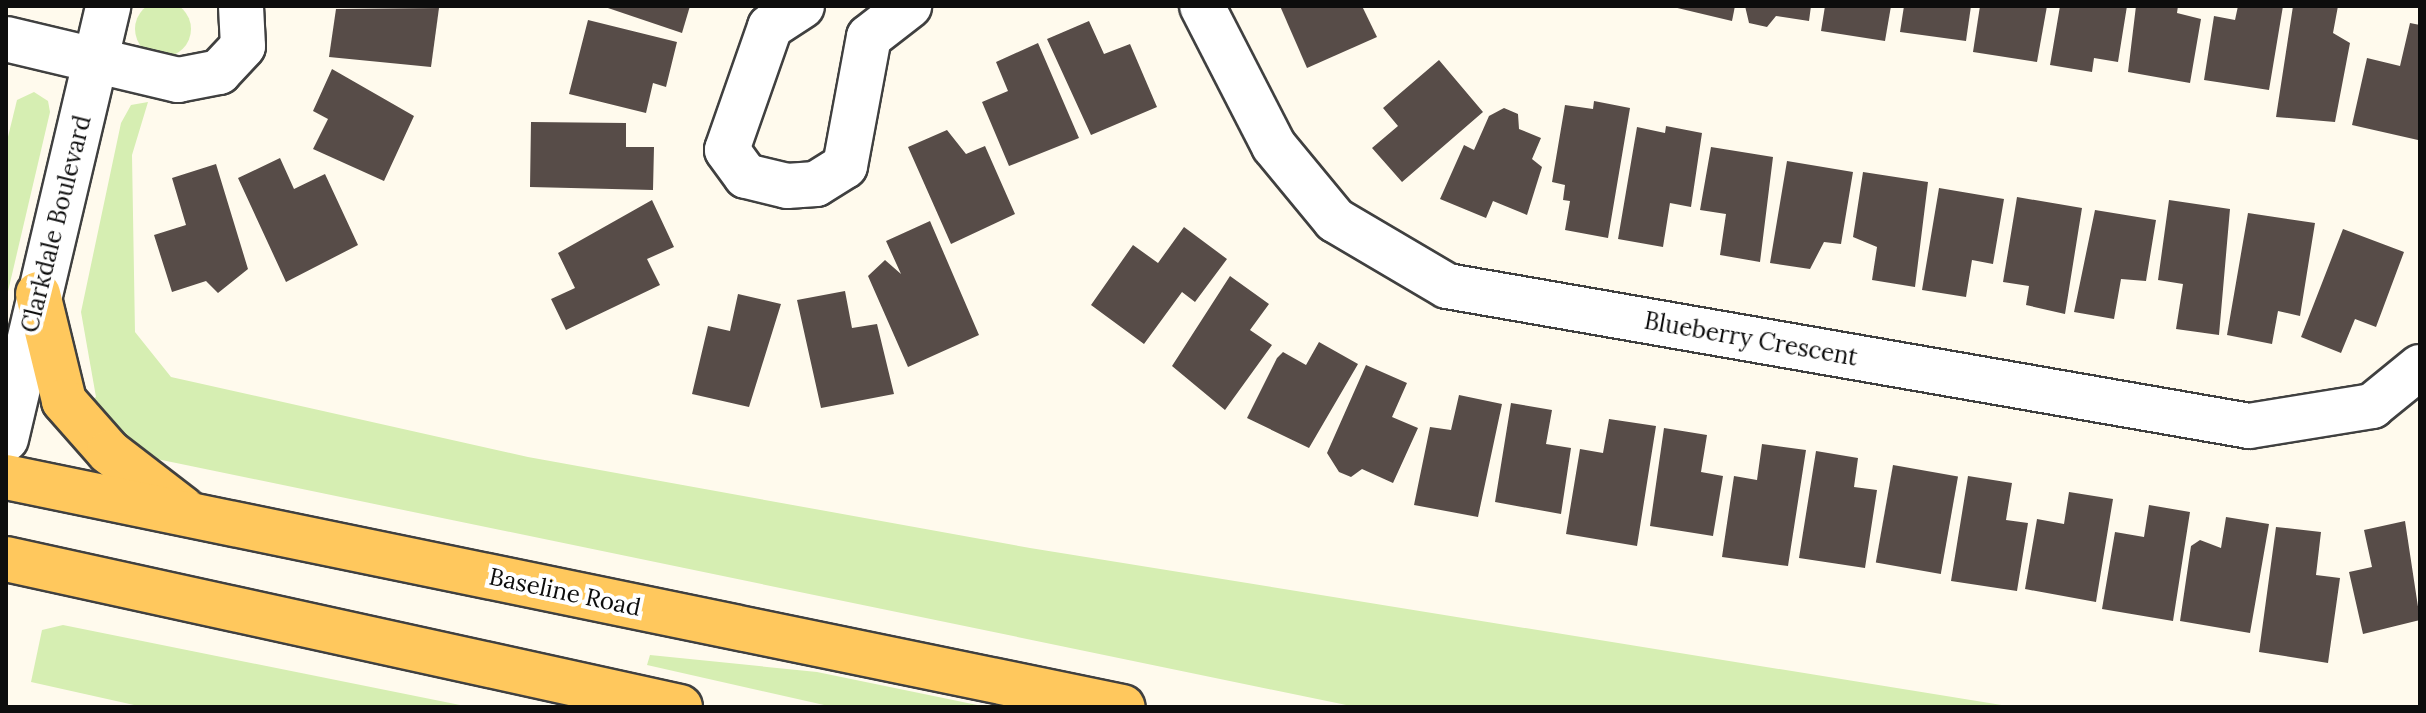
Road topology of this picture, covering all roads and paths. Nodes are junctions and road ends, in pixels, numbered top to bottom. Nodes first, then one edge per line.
1 (8, 6) edge
2 (108, 6) edge
3 (241, 6) edge
4 (802, 6) edge
5 (852, 6) edge
6 (1202, 6) edge
7 (904, 8) edge
8 (6, 14) edge
9 (6, 39) edge
10 (98, 57) junction
11 (38, 294) junction
12 (2420, 367) edge
13 (6, 439) edge
14 (6, 477) edge
15 (191, 516) junction
16 (6, 559) edge
17 (680, 707) edge
18 (1123, 707) edge

1 - 8 street
2 - 10 street, Clarkdale Boulevard
3 - 10 street
4 - 7 street
5 - 7 street
6 - 12 street, Blueberry Crescent
9 - 10 street
10 - 11 street, Clarkdale Boulevard
11 - 13 street, Clarkdale Boulevard
11 - 15 main road
14 - 15 main road, Baseline Road
15 - 18 main road, Baseline Road
16 - 17 main road

